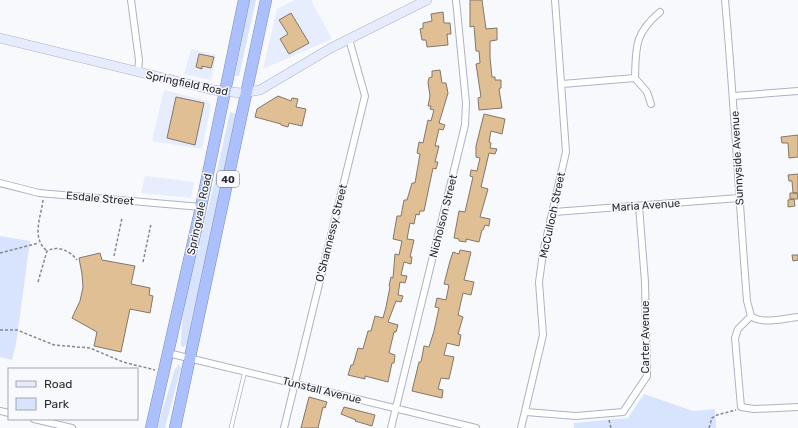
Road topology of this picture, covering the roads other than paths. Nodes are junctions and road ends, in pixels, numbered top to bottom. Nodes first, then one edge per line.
1 (130, 0) edge
2 (244, 0) edge
3 (266, 0) edge
4 (427, 0) edge
5 (456, 0) edge
6 (555, 0) edge
7 (726, 0) edge
8 (660, 12) dead end
9 (0, 38) edge
10 (349, 39) junction
11 (138, 72) junction
12 (635, 78) junction
13 (562, 84) junction
14 (798, 90) edge
15 (225, 92) junction
16 (246, 93) junction
17 (734, 96) junction
18 (650, 104) dead end
19 (0, 183) edge
20 (739, 198) junction
21 (639, 206) junction
22 (201, 207) junction
23 (554, 212) junction
24 (751, 316) junction
25 (798, 317) edge
26 (168, 353) junction
27 (190, 358) junction
28 (245, 371) junction
29 (295, 383) junction
30 (798, 407) edge
31 (396, 408) junction
32 (526, 412) junction
33 (38, 420) edge
34 (72, 428) edge
35 (152, 428) edge
36 (175, 428) edge
37 (231, 428) edge
38 (284, 428) edge
39 (391, 428) edge
40 (476, 428) edge
41 (521, 428) edge

1 - 11 street
2 - 15 highway, Springvale Road / 40
3 - 16 highway, Springvale Road / 40
4 - 10 main road, Springfield Road
5 - 31 street, Nicholson Street
6 - 13 street, McCulloch Street
7 - 17 street, Sunnyside Avenue
8 - 12 street
9 - 11 main road, Springfield Road
10 - 16 main road, Springfield Road
10 - 29 street, O'Shannessy Street
11 - 15 main road, Springfield Road
12 - 13 street
12 - 18 street
13 - 23 street, McCulloch Street
14 - 17 street
15 - 16 main road, Springfield Road
15 - 22 highway, Springvale Road / 40
16 - 27 highway, Springvale Road / 40
17 - 20 street, Sunnyside Avenue
19 - 22 street, Esdale Street
20 - 21 street, Maria Avenue
20 - 24 street, Sunnyside Avenue
21 - 23 street, Maria Avenue
21 - 32 street, Carter Avenue
22 - 26 highway, Springvale Road / 40
23 - 32 street, McCulloch Street
24 - 25 street
24 - 30 street
26 - 27 street, Tunstall Avenue
26 - 35 highway, Springvale Road / 40
27 - 28 street, Tunstall Avenue
27 - 36 highway, Springvale Road / 40
28 - 29 street, Tunstall Avenue
28 - 37 lane
29 - 31 street, Tunstall Avenue
29 - 38 street, O'Shannessy Street
31 - 39 street, Nicholson Street
31 - 40 street, Tunstall Avenue
32 - 41 street, McCulloch Street
33 - 34 street

